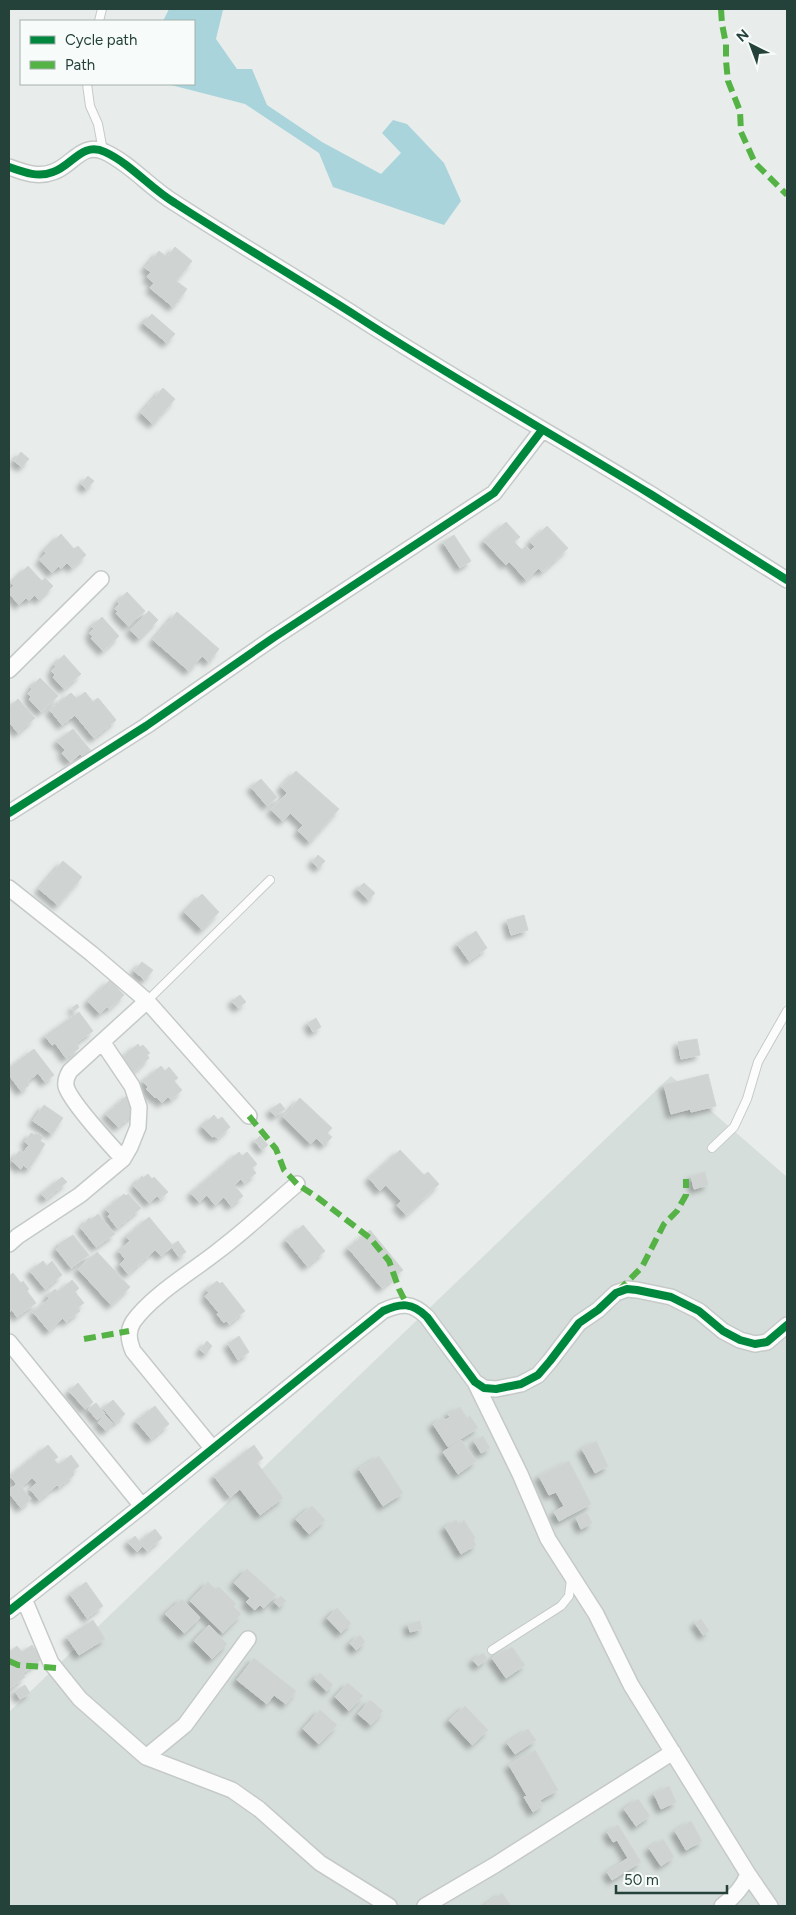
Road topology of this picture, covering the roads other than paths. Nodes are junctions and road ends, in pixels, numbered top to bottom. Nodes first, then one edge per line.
1 (88, 85) edge
2 (103, 150) junction
3 (9, 167) edge
4 (542, 430) junction
5 (101, 579) dead end
6 (787, 580) edge
7 (9, 670) edge
8 (9, 813) edge
9 (270, 880) dead end
10 (9, 888) edge
11 (147, 1001) junction
12 (787, 1011) edge
13 (103, 1043) junction
14 (249, 1116) dead end
15 (712, 1148) dead end
16 (123, 1159) junction
17 (297, 1184) dead end
18 (9, 1244) edge
19 (787, 1325) edge
20 (9, 1342) edge
21 (475, 1382) junction
22 (213, 1449) junction
23 (142, 1506) junction
24 (572, 1574) junction
25 (24, 1599) junction
26 (9, 1611) edge
27 (248, 1639) dead end
28 (492, 1650) dead end
29 (673, 1752) junction
30 (146, 1758) junction
31 (748, 1874) junction
32 (389, 1906) edge
33 (425, 1906) edge
34 (722, 1906) edge
35 (770, 1906) edge

1 - 2 lane
2 - 3 street
2 - 4 street
4 - 6 street
4 - 8 street
5 - 7 street
9 - 11 lane
10 - 11 street
11 - 13 street
11 - 14 street
12 - 15 lane
13 - 16 street
13 - 16 street
16 - 18 street
17 - 22 street
19 - 21 street
20 - 23 street
21 - 22 street
21 - 24 street
22 - 23 street
23 - 25 street
24 - 28 lane
24 - 29 street
25 - 26 street
25 - 30 street
27 - 30 street
29 - 31 street
29 - 33 street
30 - 32 street
31 - 34 street
31 - 35 street

